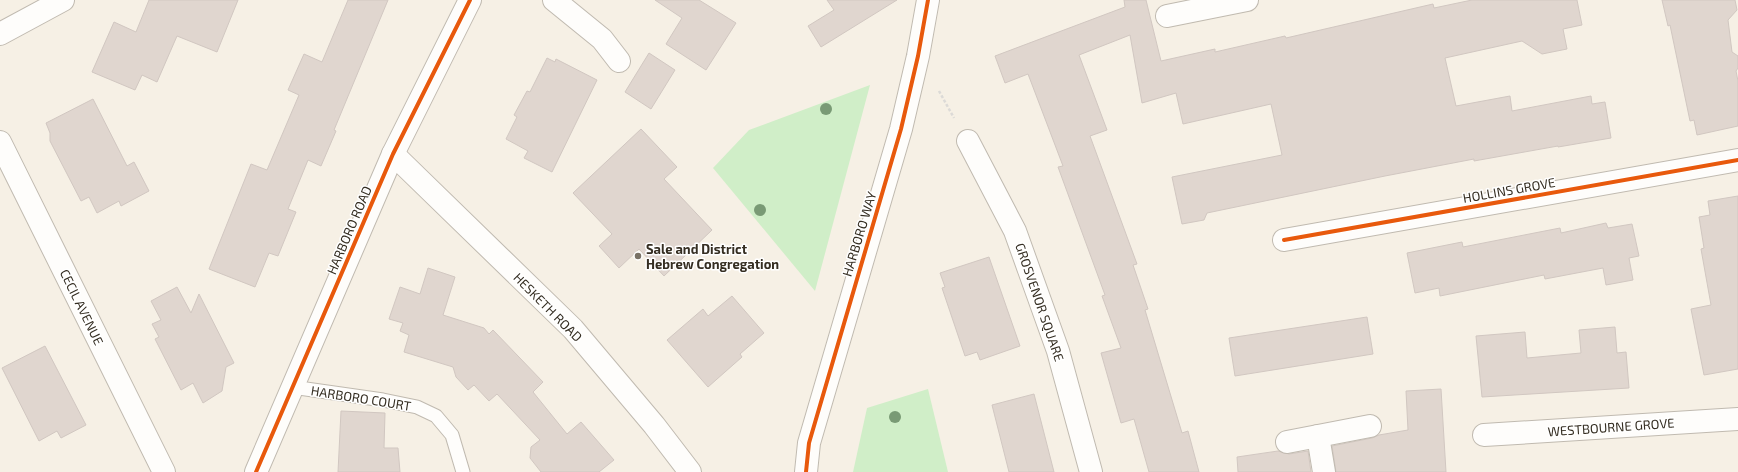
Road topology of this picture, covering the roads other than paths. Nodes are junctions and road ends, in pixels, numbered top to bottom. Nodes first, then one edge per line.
1 (62, 0) edge
2 (470, 0) edge
3 (554, 0) edge
4 (928, 0) edge
5 (1247, 0) edge
6 (1167, 16) dead end
7 (0, 34) edge
8 (619, 62) dead end
9 (968, 140) road end
10 (0, 142) edge
11 (393, 154) junction
12 (1738, 160) edge
13 (1284, 240) dead end
14 (292, 387) junction
15 (1738, 419) edge
16 (1370, 426) dead end
17 (1484, 435) dead end
18 (1318, 436) junction
19 (1287, 442) dead end
20 (164, 472) edge
21 (256, 472) edge
22 (463, 472) edge
23 (690, 472) edge
24 (806, 472) edge
25 (1091, 472) edge
26 (1324, 472) edge

1 - 7 street
2 - 11 street, HARBORO ROAD
3 - 8 street
4 - 24 street, HARBORO WAY
5 - 6 street
9 - 25 street, GROSVENOR SQUARE
10 - 20 street, CECIL AVENUE
11 - 14 street, HARBORO ROAD
11 - 23 street, HESKETH ROAD
12 - 13 street, HOLLINS GROVE
14 - 21 street, HARBORO ROAD
14 - 22 lane, HARBORO COURT
15 - 17 street, WESTBOURNE GROVE
16 - 18 street
18 - 19 street
18 - 26 street

